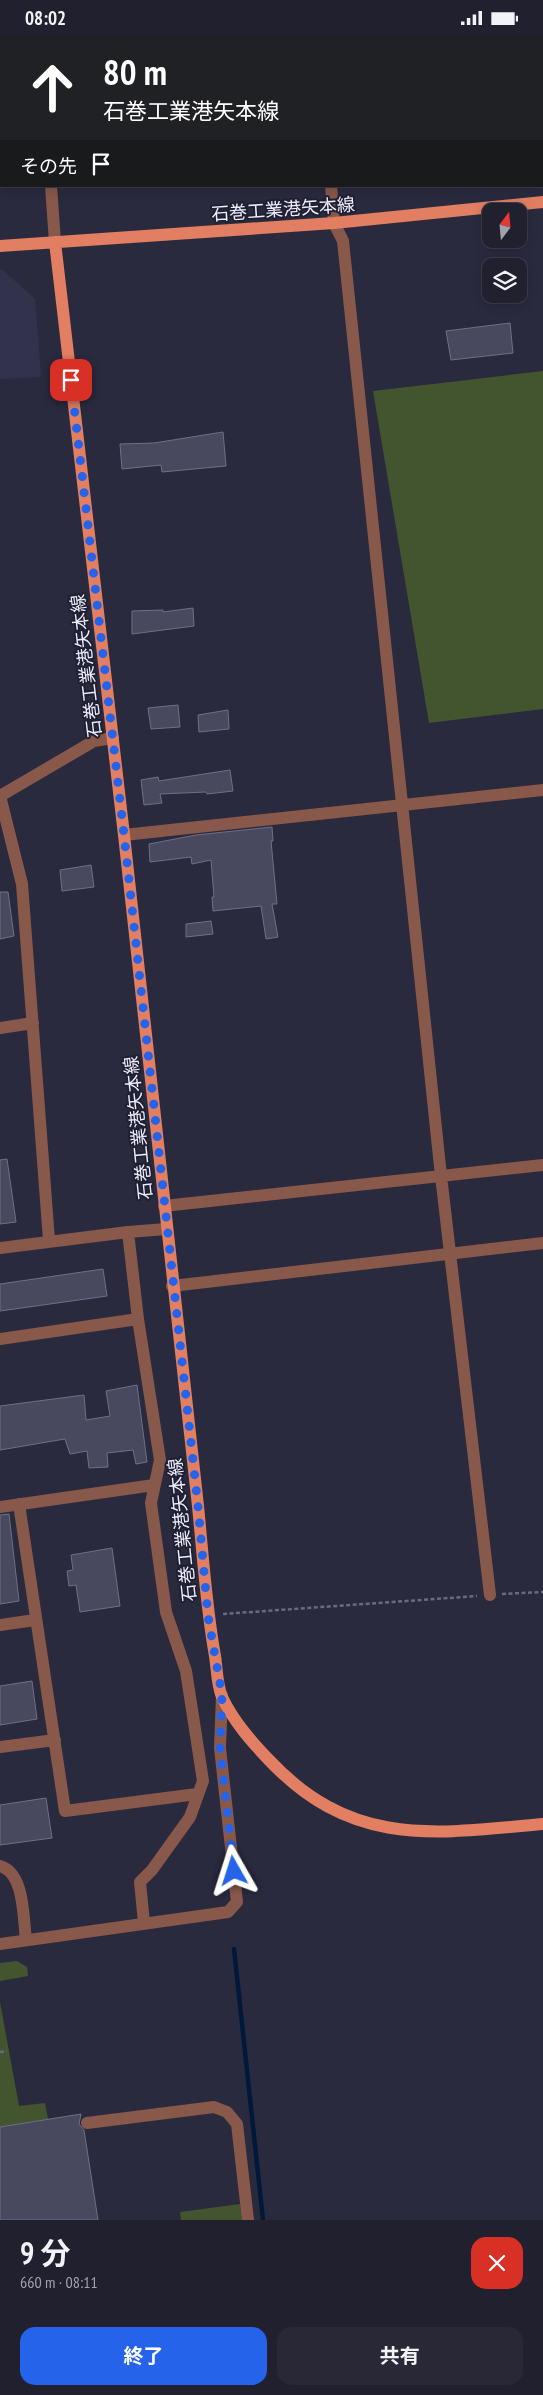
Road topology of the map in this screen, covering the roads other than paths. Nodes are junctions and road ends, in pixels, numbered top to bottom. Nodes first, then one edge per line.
1 (51, 187) edge
2 (331, 187) edge
3 (543, 202) edge
4 (334, 223) junction
5 (55, 242) junction
6 (0, 246) edge
7 (113, 739) junction
8 (543, 790) edge
9 (0, 796) edge
10 (404, 805) junction
11 (124, 835) junction
12 (33, 1023) junction
13 (0, 1028) edge
14 (543, 1165) edge
15 (441, 1176) junction
16 (164, 1206) junction
17 (166, 1229) junction
18 (128, 1232) junction
19 (50, 1240) junction
20 (543, 1243) edge
21 (0, 1248) edge
22 (450, 1253) junction
23 (172, 1286) junction
24 (138, 1319) junction
25 (0, 1339) edge
26 (154, 1485) junction
27 (19, 1504) junction
28 (0, 1507) edge
29 (490, 1595) road end
30 (35, 1620) junction
31 (0, 1625) edge
32 (222, 1695) junction
33 (55, 1740) junction
34 (0, 1747) edge
35 (197, 1794) junction
36 (543, 1824) edge
37 (0, 1866) edge
38 (144, 1923) junction
39 (26, 1940) junction
40 (0, 1944) edge
41 (88, 2123) dead end
42 (248, 2220) edge

1 - 5 street
2 - 4 street
3 - 4 main road, 石巻工業港矢本線
4 - 5 main road, 石巻工業港矢本線
4 - 10 street
5 - 6 main road, 石巻工業港矢本線
5 - 7 main road, 石巻工業港矢本線
7 - 9 street
7 - 11 main road, 石巻工業港矢本線
8 - 10 street
9 - 12 street
10 - 11 street
10 - 15 street
11 - 16 main road, 石巻工業港矢本線
12 - 13 street
12 - 19 street
14 - 15 street
15 - 16 street
15 - 22 street
16 - 17 main road, 石巻工業港矢本線
17 - 18 street
17 - 23 main road, 石巻工業港矢本線
18 - 19 street
18 - 24 street
19 - 21 street
20 - 22 street
22 - 23 street
22 - 29 street
23 - 32 main road, 石巻工業港矢本線
24 - 25 street
24 - 26 street
26 - 27 street
26 - 35 street
27 - 28 street
27 - 30 street
30 - 31 street
30 - 33 street
32 - 36 main road, 石巻工業港矢本線
32 - 38 street
33 - 34 street
33 - 35 street
35 - 38 street
37 - 39 street
38 - 39 street
39 - 40 street
41 - 42 street

